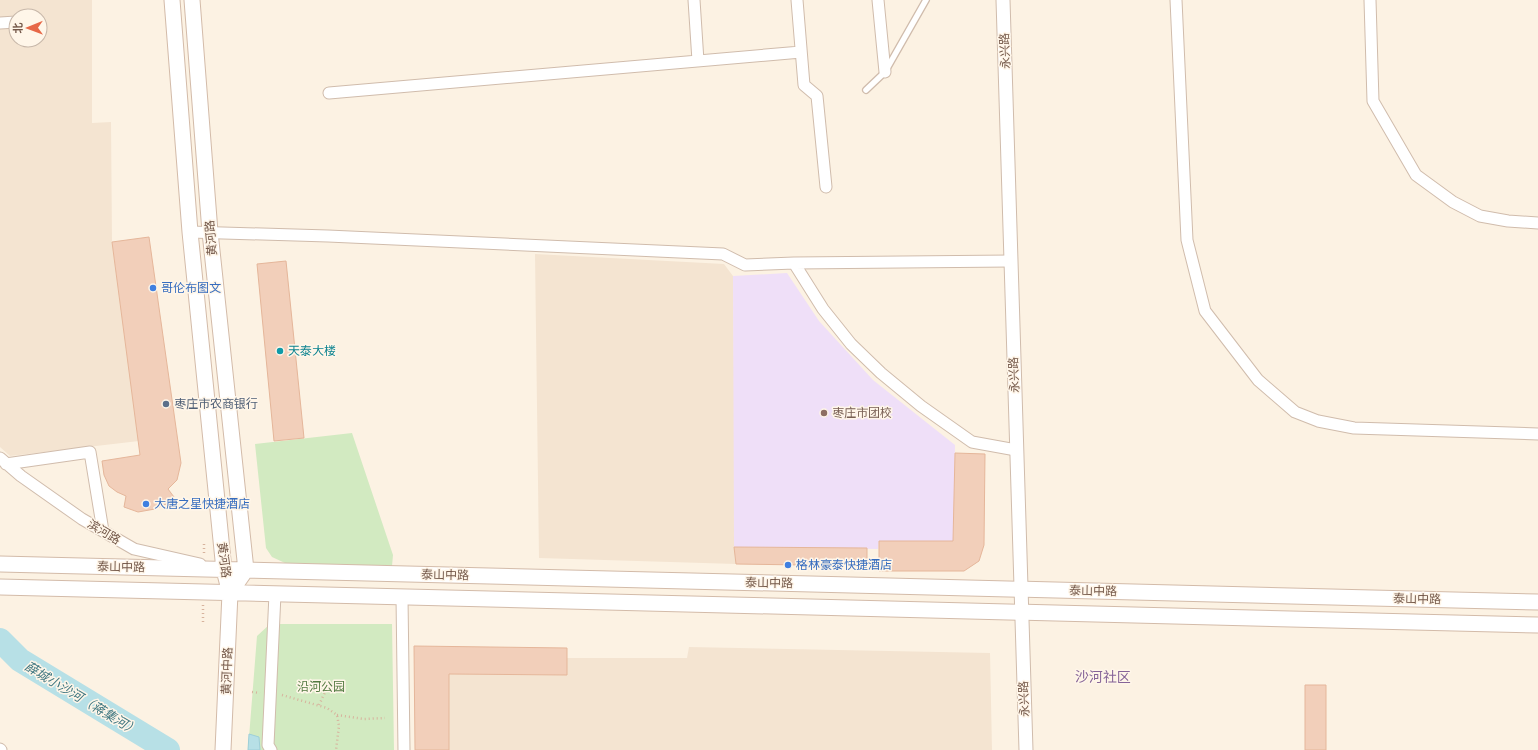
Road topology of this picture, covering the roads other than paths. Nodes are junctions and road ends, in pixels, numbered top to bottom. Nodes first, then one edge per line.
1 (172, 0) edge
2 (192, 0) edge
3 (694, 0) edge
4 (797, 0) edge
5 (878, 0) edge
6 (926, 0) edge
7 (1003, 0) edge
8 (1176, 0) edge
9 (1370, 0) edge
10 (801, 52) junction
11 (698, 61) junction
12 (885, 72) junction
13 (866, 90) dead end
14 (329, 93) dead end
15 (826, 187) dead end
16 (1538, 223) edge
17 (190, 232) junction
18 (210, 232) junction
19 (1011, 261) junction
20 (794, 263) junction
21 (1538, 434) edge
22 (1016, 450) junction
23 (3, 461) edge
24 (103, 531) junction
25 (0, 564) edge
26 (224, 570) junction
27 (246, 570) junction
28 (0, 587) edge
29 (1021, 590) junction
30 (230, 593) junction
31 (275, 594) junction
32 (402, 597) junction
33 (1538, 602) edge
34 (1022, 612) junction
35 (1538, 625) edge
36 (223, 750) edge
37 (272, 750) edge
38 (404, 750) edge
39 (1026, 750) edge

1 - 17 main road, 黄河路
2 - 18 main road, 黄河路
3 - 11 street
4 - 10 street
5 - 12 street
6 - 12 lane
7 - 19 street, 永兴路
8 - 21 street
9 - 16 street
10 - 11 street
10 - 15 street
11 - 14 street
12 - 13 lane
17 - 18 street
17 - 26 main road, 黄河路
18 - 20 street
18 - 27 main road, 黄河路
19 - 20 street
19 - 22 street, 永兴路
20 - 22 street
22 - 29 street, 永兴路
23 - 24 street, 滨河路
23 - 24 street
24 - 26 street, 滨河路
25 - 26 main road, 泰山中路
26 - 27 main road, 泰山中路
26 - 30 main road, 黄河路
27 - 29 main road, 泰山中路
27 - 30 main road, 黄河路
28 - 30 main road, 泰山中路
29 - 33 main road, 泰山中路
29 - 34 street, 永兴路
30 - 31 main road, 泰山中路
30 - 36 main road, 黄河中路
31 - 32 main road, 泰山中路
31 - 37 street
32 - 34 main road, 泰山中路
32 - 38 street
34 - 35 main road, 泰山中路
34 - 39 street, 永兴路

